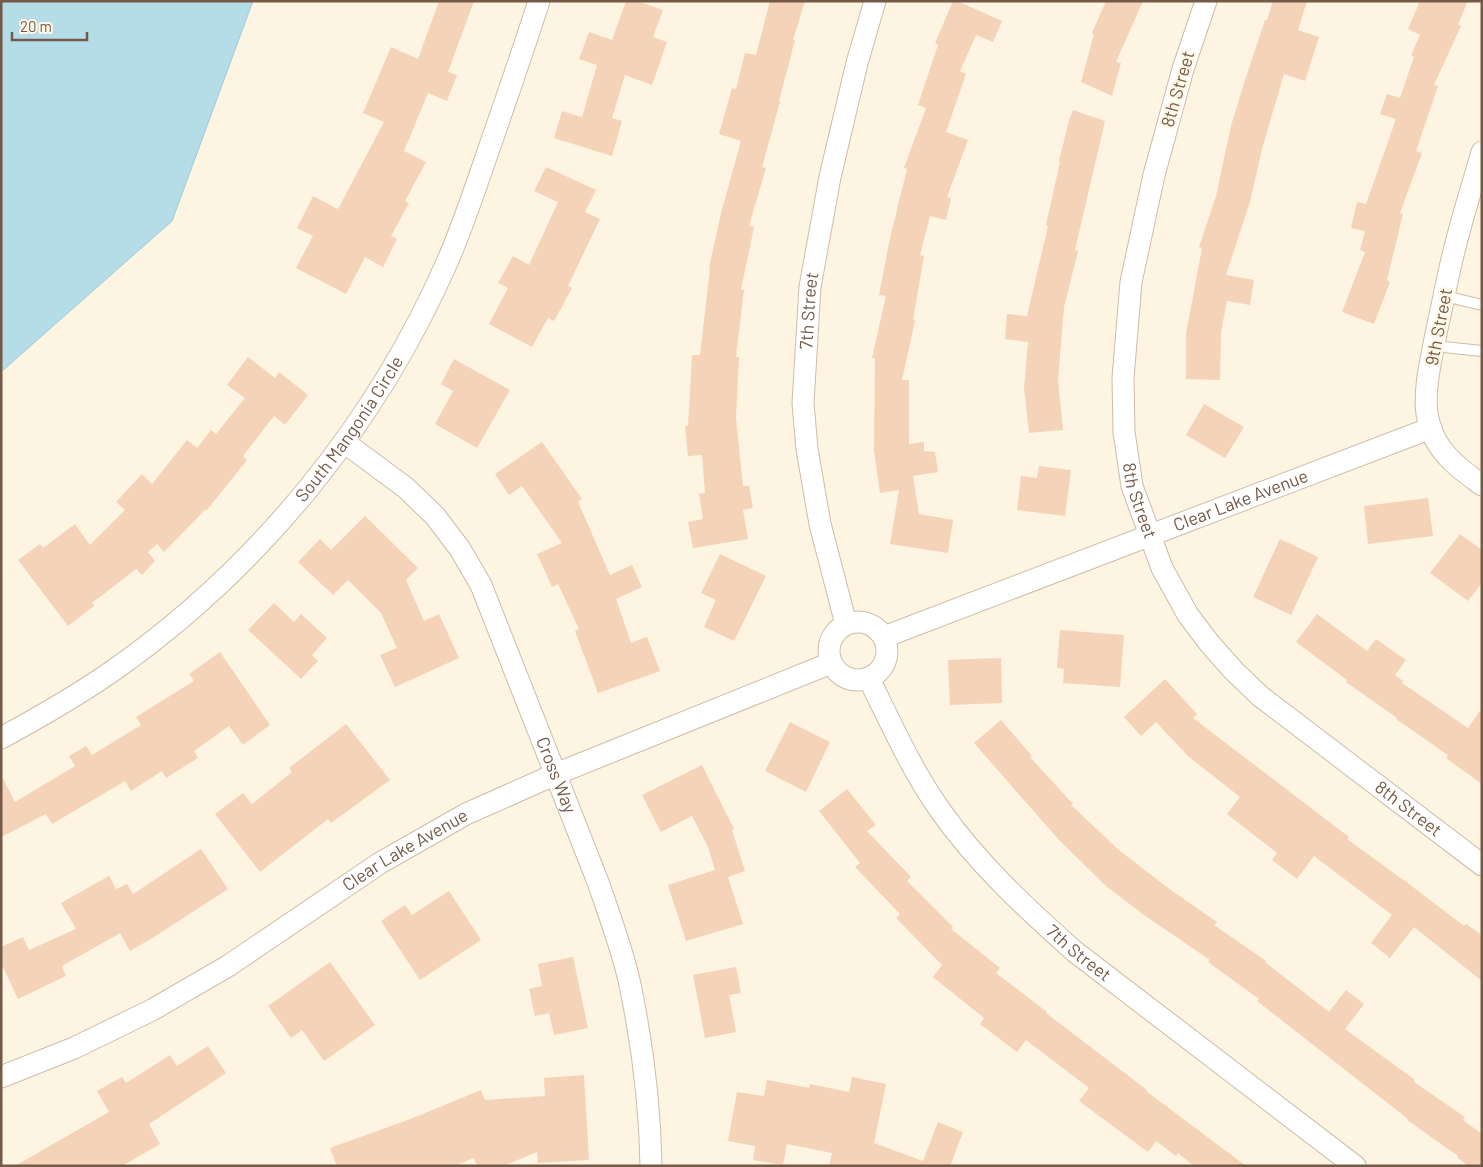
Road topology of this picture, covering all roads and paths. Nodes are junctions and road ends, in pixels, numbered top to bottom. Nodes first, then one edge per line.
1 (539, 1) edge
2 (875, 1) edge
3 (1206, 1) edge
4 (1482, 152) edge
5 (1444, 296) junction
6 (1482, 305) edge
7 (1434, 346) junction
8 (1482, 351) edge
9 (1431, 428) junction
10 (344, 442) junction
11 (1482, 485) edge
12 (1149, 535) junction
13 (846, 624) junction
14 (884, 637) junction
15 (831, 663) junction
16 (869, 679) junction
17 (1, 738) edge
18 (556, 774) junction
19 (1482, 865) edge
20 (1, 1077) edge
21 (651, 1166) edge
22 (1355, 1166) edge

1 - 10 street, South Mangonia Circle
2 - 13 street, 7th Street
3 - 12 street, 8th Street
4 - 5 street, 9th Street
5 - 6 lane
5 - 7 street, 9th Street
7 - 8 lane
7 - 9 street, 9th Street
9 - 11 street, 9th Street
9 - 12 street, Clear Lake Avenue
10 - 17 street, South Mangonia Circle
10 - 18 street, Cross Way
12 - 14 street, Clear Lake Avenue
12 - 19 street, 8th Street
13 - 14 street
13 - 15 street
14 - 16 street
15 - 16 street
15 - 18 street, Clear Lake Avenue
16 - 22 street, 7th Street
18 - 20 street, Clear Lake Avenue
18 - 21 street, Cross Way

